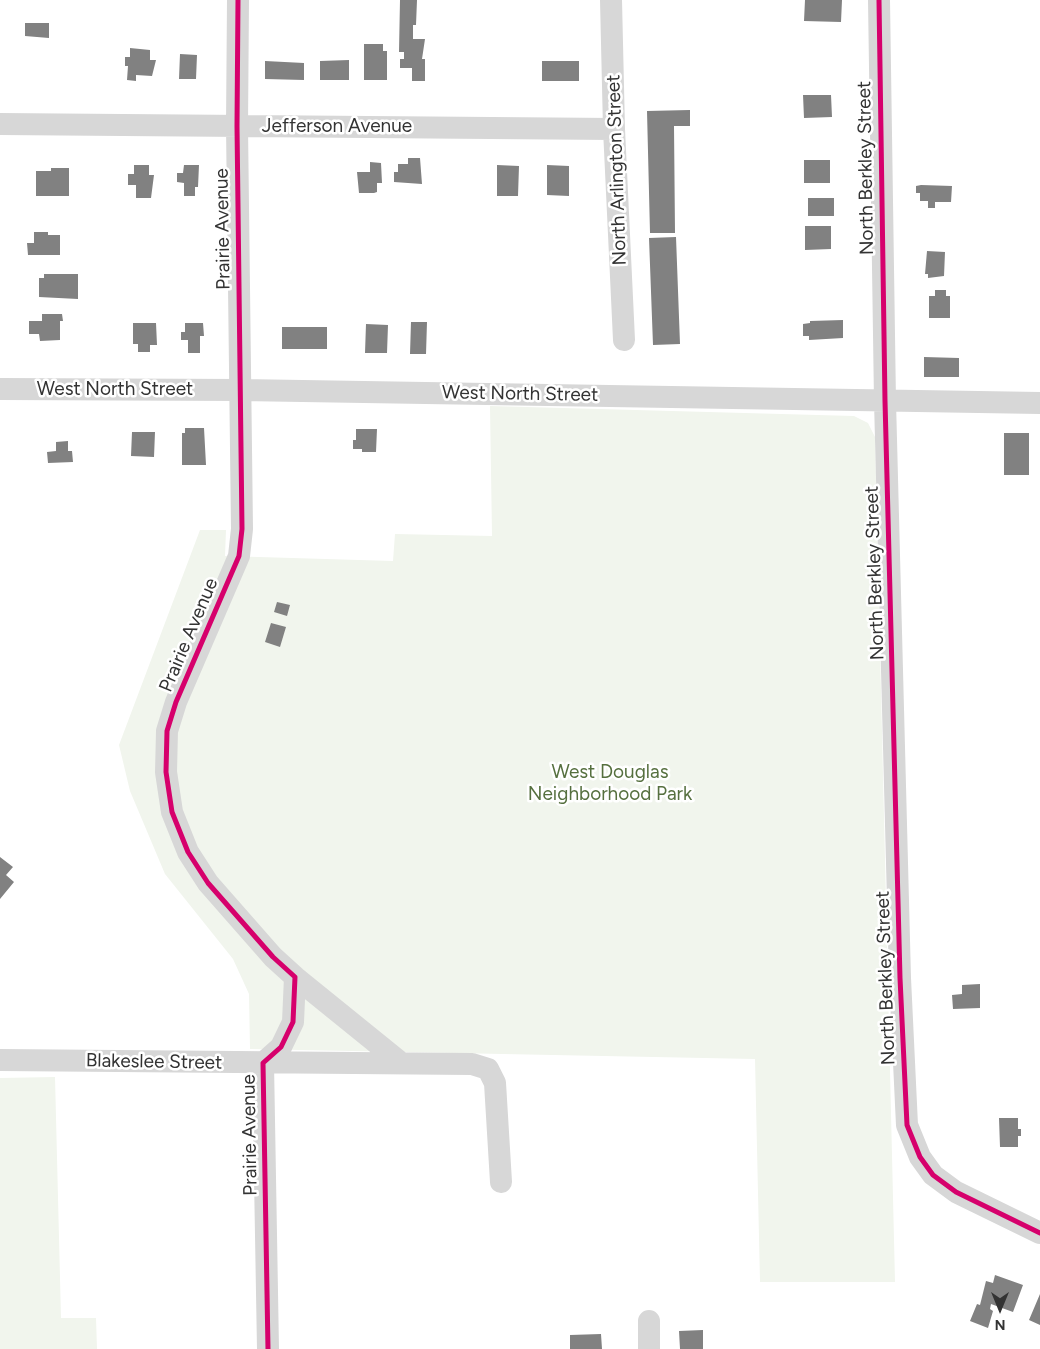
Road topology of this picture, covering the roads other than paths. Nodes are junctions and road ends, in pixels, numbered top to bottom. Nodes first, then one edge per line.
1 (238, 0) edge
2 (611, 0) edge
3 (879, 0) edge
4 (0, 124) edge
5 (237, 126) junction
6 (614, 129) junction
7 (624, 340) dead end
8 (0, 389) edge
9 (240, 390) junction
10 (885, 401) junction
11 (1040, 403) edge
12 (295, 977) junction
13 (0, 1060) edge
14 (400, 1062) junction
15 (264, 1063) junction
16 (501, 1182) dead end
17 (1040, 1233) edge
18 (649, 1322) dead end
19 (268, 1349) edge
20 (648, 1349) edge

1 - 5 street, Prairie Avenue
2 - 6 street, North Arlington Street
3 - 10 street, North Berkley Street
4 - 5 street, Jefferson Avenue
5 - 6 street, Jefferson Avenue
5 - 9 street, Prairie Avenue
6 - 7 street, North Arlington Street
8 - 9 street, West North Street
9 - 10 street, West North Street
9 - 12 street, Prairie Avenue
10 - 11 street, West North Street
10 - 17 street, North Berkley Street
12 - 14 street
12 - 15 street, Prairie Avenue
13 - 15 street, Blakeslee Street
14 - 15 street, Blakeslee Street
14 - 16 street, Blakeslee Street
15 - 19 street, Prairie Avenue
18 - 20 street

